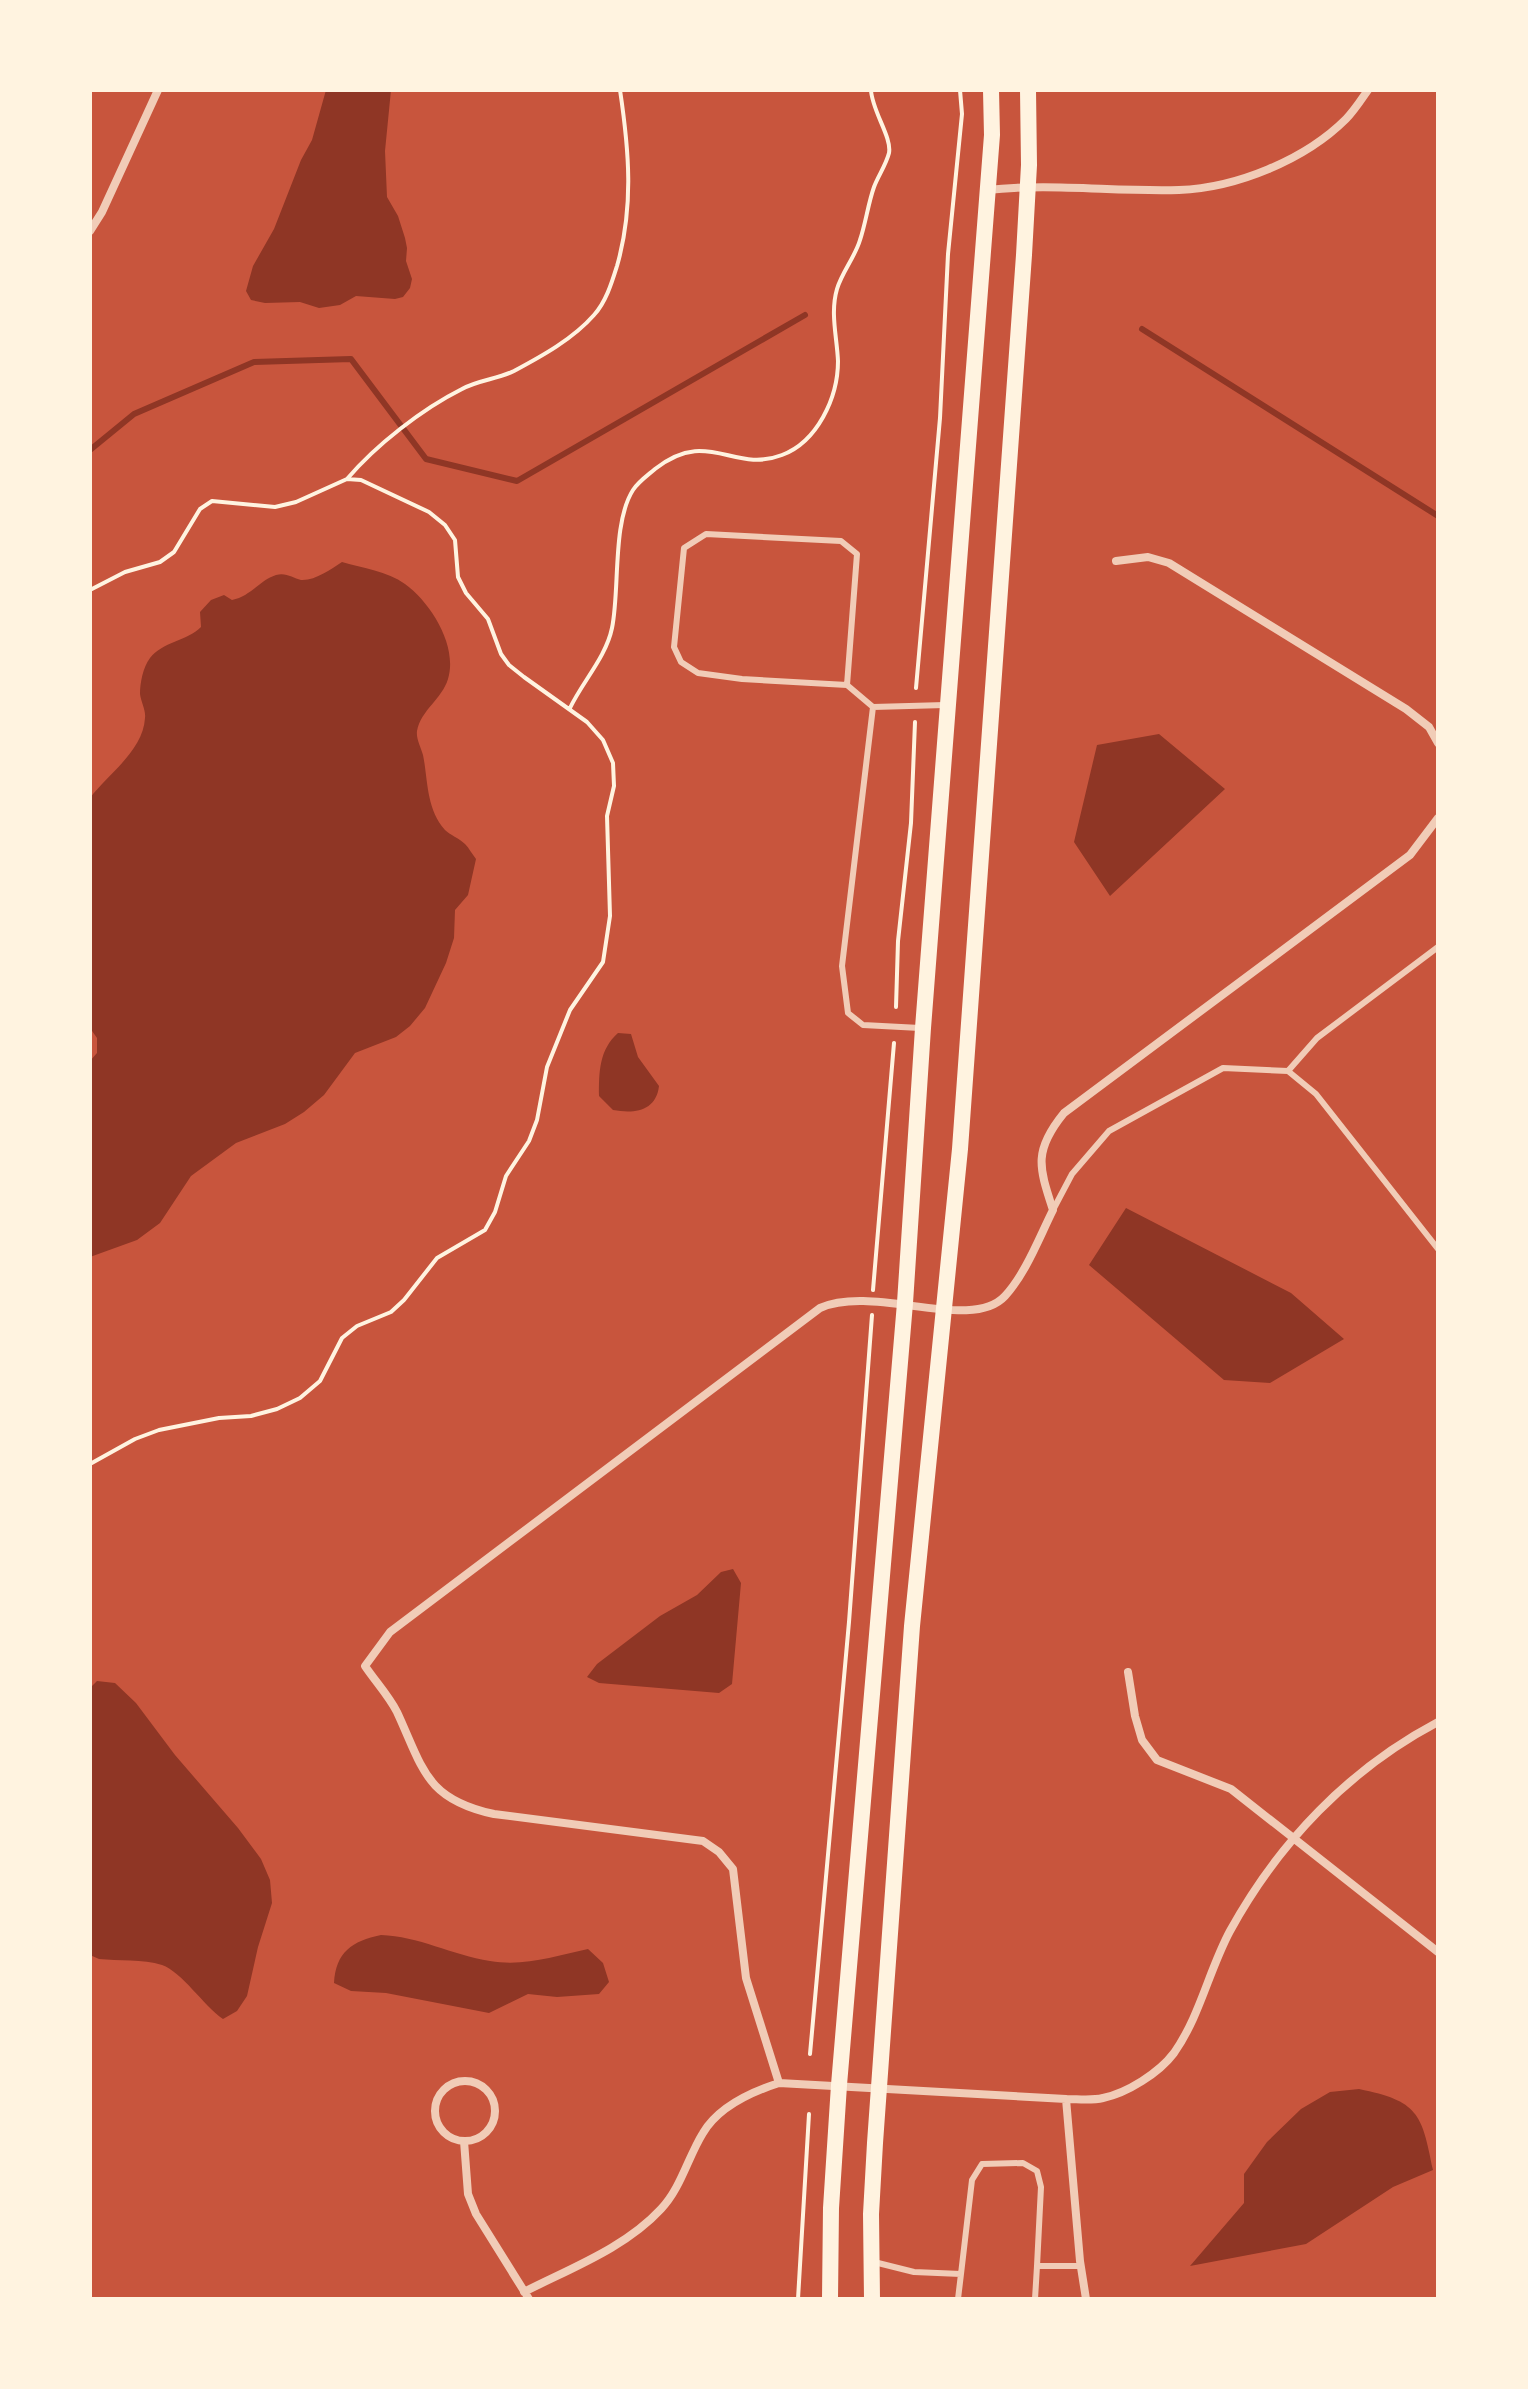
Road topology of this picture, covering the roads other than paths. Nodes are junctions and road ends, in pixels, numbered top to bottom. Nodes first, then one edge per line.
1 (158, 90) edge
2 (991, 90) edge
3 (1028, 90) edge
4 (1368, 90) edge
5 (1028, 186) junction
6 (987, 190) junction
7 (90, 231) edge
8 (1116, 561) dead end
9 (847, 685) junction
10 (948, 706) junction
11 (873, 707) junction
12 (1438, 743) edge
13 (1438, 818) edge
14 (1438, 947) edge
15 (923, 1028) junction
16 (1288, 1071) junction
17 (1053, 1210) junction
18 (1438, 1249) edge
19 (905, 1303) junction
20 (942, 1309) junction
21 (1128, 1672) dead end
22 (1438, 1722) edge
23 (1293, 1838) junction
24 (1438, 1952) edge
25 (779, 2083) junction
26 (839, 2085) junction
27 (878, 2088) junction
28 (1066, 2099) junction
29 (464, 2141) junction
30 (871, 2261) junction
31 (1037, 2266) junction
32 (1080, 2266) junction
33 (961, 2274) junction
34 (526, 2295) edge
35 (830, 2299) edge
36 (872, 2299) edge
37 (958, 2299) edge
38 (1035, 2299) edge
39 (1086, 2299) edge

1 - 7 street
2 - 6 main road
3 - 5 main road
4 - 5 street
5 - 6 street
5 - 20 main road
6 - 10 main road
8 - 12 street
9 - 9 lane
9 - 11 lane
10 - 11 lane
10 - 15 main road
11 - 15 lane
13 - 17 street
14 - 16 lane
15 - 19 main road
16 - 17 lane
16 - 18 lane
17 - 20 street
19 - 20 street
19 - 25 street
19 - 26 main road
20 - 27 main road
21 - 23 street
22 - 23 street
23 - 24 street
23 - 28 street
25 - 26 street
25 - 34 street
26 - 27 street
26 - 35 main road
27 - 28 street
27 - 30 main road
28 - 32 street
29 - 29 street
29 - 34 street
30 - 33 lane
30 - 36 main road
31 - 32 lane
31 - 33 lane
31 - 38 lane
32 - 39 street
33 - 37 lane

